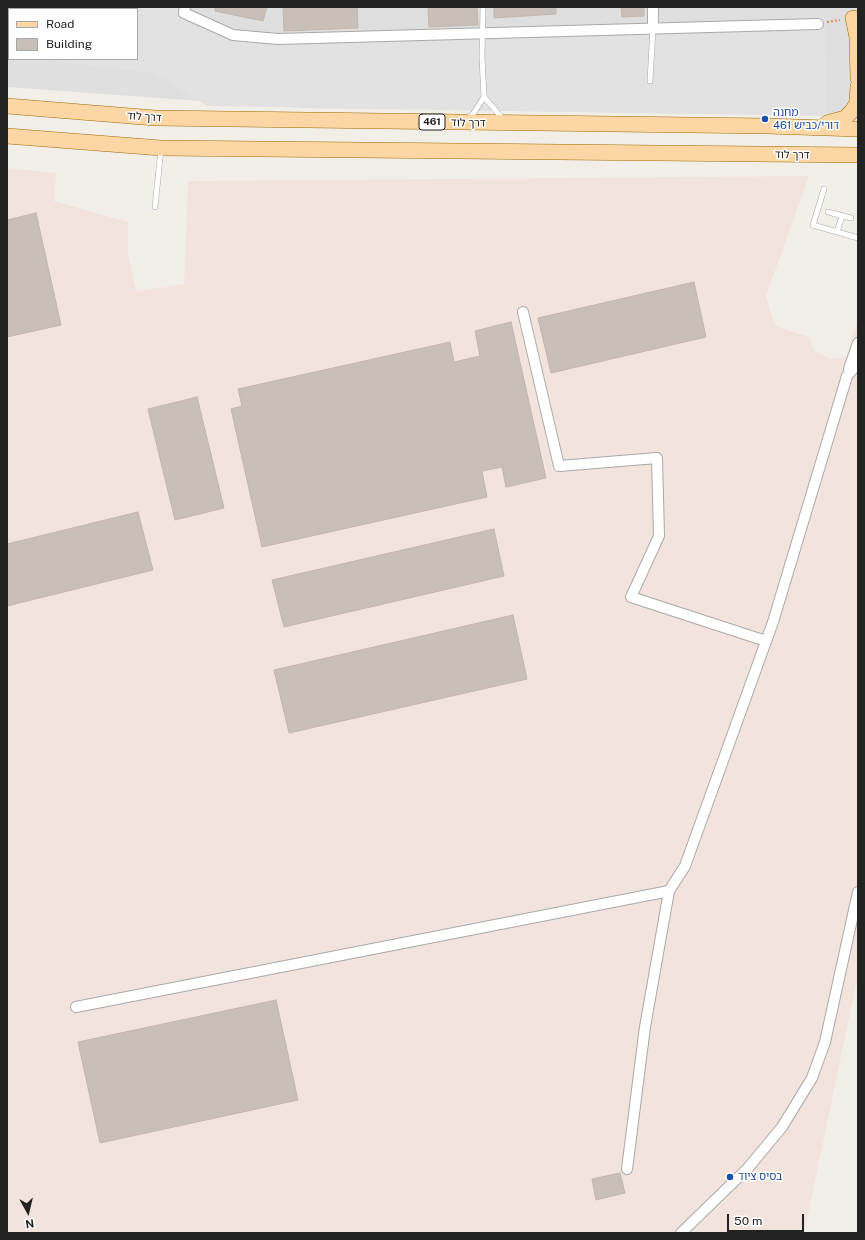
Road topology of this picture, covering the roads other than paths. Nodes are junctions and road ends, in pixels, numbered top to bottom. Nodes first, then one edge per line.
1 (653, 7) edge
2 (185, 10) edge
3 (483, 10) dead end
4 (853, 18) road end
5 (818, 24) road end
6 (653, 27) junction
7 (483, 33) junction
8 (858, 78) edge
9 (650, 81) dead end
10 (858, 86) edge
11 (484, 97) junction
12 (7, 106) edge
13 (456, 122) junction
14 (509, 124) junction
15 (795, 126) junction
16 (858, 128) edge
17 (7, 136) edge
18 (162, 148) junction
19 (858, 155) edge
20 (824, 189) dead end
21 (155, 207) dead end
22 (828, 212) dead end
23 (842, 216) junction
24 (851, 218) dead end
25 (837, 232) junction
26 (857, 237) edge
27 (523, 312) dead end
28 (858, 343) edge
29 (858, 363) edge
30 (847, 376) junction
31 (766, 641) junction
32 (669, 891) junction
33 (858, 892) edge
34 (76, 1007) dead end
35 (627, 1169) dead end
36 (681, 1233) edge

1 - 6 street
2 - 7 street
3 - 7 lane
4 - 8 main road
5 - 6 street
6 - 7 street
6 - 9 lane
7 - 11 lane
10 - 15 main road
11 - 13 lane
11 - 14 lane
12 - 13 main road, דרך לוד / 461
13 - 14 main road, דרך לוד / 461
14 - 15 main road, דרך לוד / 461
15 - 16 main road, דרך לוד / 461
17 - 18 main road, דרך לוד
18 - 19 main road, דרך לוד
18 - 21 lane
20 - 25 lane
22 - 23 lane
23 - 24 lane
23 - 25 lane
25 - 26 lane
27 - 31 street
28 - 30 street
29 - 30 street
30 - 31 street
31 - 32 street
32 - 34 street
32 - 35 street
33 - 36 street

